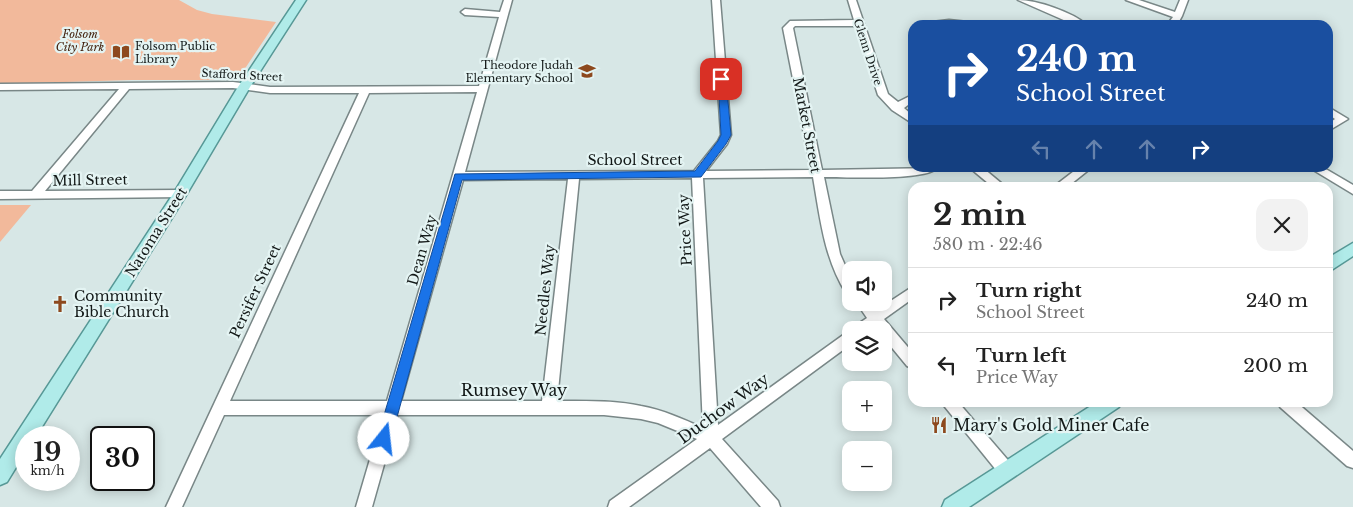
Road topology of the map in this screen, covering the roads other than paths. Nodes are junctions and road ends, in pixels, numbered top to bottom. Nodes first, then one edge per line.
1 (301, 0) edge
2 (508, 0) edge
3 (716, 0) edge
4 (852, 0) edge
5 (1022, 0) edge
6 (1130, 0) edge
7 (1184, 0) edge
8 (465, 12) dead end
9 (504, 15) junction
10 (1178, 16) junction
11 (1072, 20) edge
12 (1175, 20) edge
13 (859, 23) junction
14 (127, 85) junction
15 (244, 87) junction
16 (0, 88) edge
17 (366, 89) junction
18 (483, 89) junction
19 (908, 100) edge
20 (896, 108) junction
21 (1333, 113) edge
22 (908, 117) edge
23 (1333, 125) edge
24 (909, 172) edge
25 (981, 172) edge
26 (1079, 172) edge
27 (1323, 172) edge
28 (817, 173) junction
29 (698, 174) junction
30 (574, 175) junction
31 (458, 176) junction
32 (994, 182) edge
33 (1065, 182) edge
34 (1353, 190) edge
35 (180, 194) junction
36 (0, 195) edge
37 (34, 196) junction
38 (1353, 249) edge
39 (1333, 262) edge
40 (842, 274) edge
41 (908, 295) edge
42 (869, 311) edge
43 (876, 319) junction
44 (873, 321) edge
45 (842, 343) edge
46 (908, 357) edge
47 (393, 407) junction
48 (549, 407) junction
49 (952, 407) edge
50 (1105, 407) edge
51 (1291, 407) edge
52 (220, 408) junction
53 (711, 438) junction
54 (1353, 461) edge
55 (1007, 470) junction
56 (0, 476) edge
57 (174, 507) edge
58 (364, 507) edge
59 (616, 507) edge
60 (772, 507) edge
61 (952, 507) edge

1 - 15 main road, Natoma Street
2 - 9 street, Dean Way
3 - 29 street, Price Way
4 - 13 street, Glenn Drive
5 - 11 street
6 - 10 street
7 - 10 street
8 - 9 street
9 - 18 street, Dean Way
10 - 12 street
13 - 20 street, Glenn Drive
13 - 28 street, Market Street
14 - 15 street, Stafford Street
14 - 16 street, Stafford Street
14 - 37 street
15 - 17 street, Stafford Street
15 - 35 main road, Natoma Street
17 - 18 street, Stafford Street
17 - 52 street, Persifer Street
18 - 31 street, Dean Way
19 - 20 street
20 - 22 street, Glenn Drive
21 - 23 street
24 - 28 street, School Street
25 - 32 street
26 - 33 street
27 - 34 street
28 - 29 street, School Street
28 - 40 street, Market Street
29 - 30 street, School Street
29 - 53 street, Price Way
30 - 31 street, School Street
30 - 48 street, Needles Way
31 - 47 street, Dean Way
35 - 37 street, Mill Street
35 - 56 main road, Natoma Street
36 - 37 street, Mill Street
38 - 39 main road
41 - 43 street
42 - 43 street
43 - 44 street
43 - 46 street
45 - 53 street, Duchow Way
47 - 48 street, Rumsey Way
47 - 52 street, Rumsey Way
47 - 58 street, Dean Way
48 - 53 street, Rumsey Way
49 - 55 street
50 - 55 main road
51 - 54 street
52 - 57 street, Persifer Street
53 - 59 street, Duchow Way
53 - 60 street, Rumsey Way
55 - 61 main road

